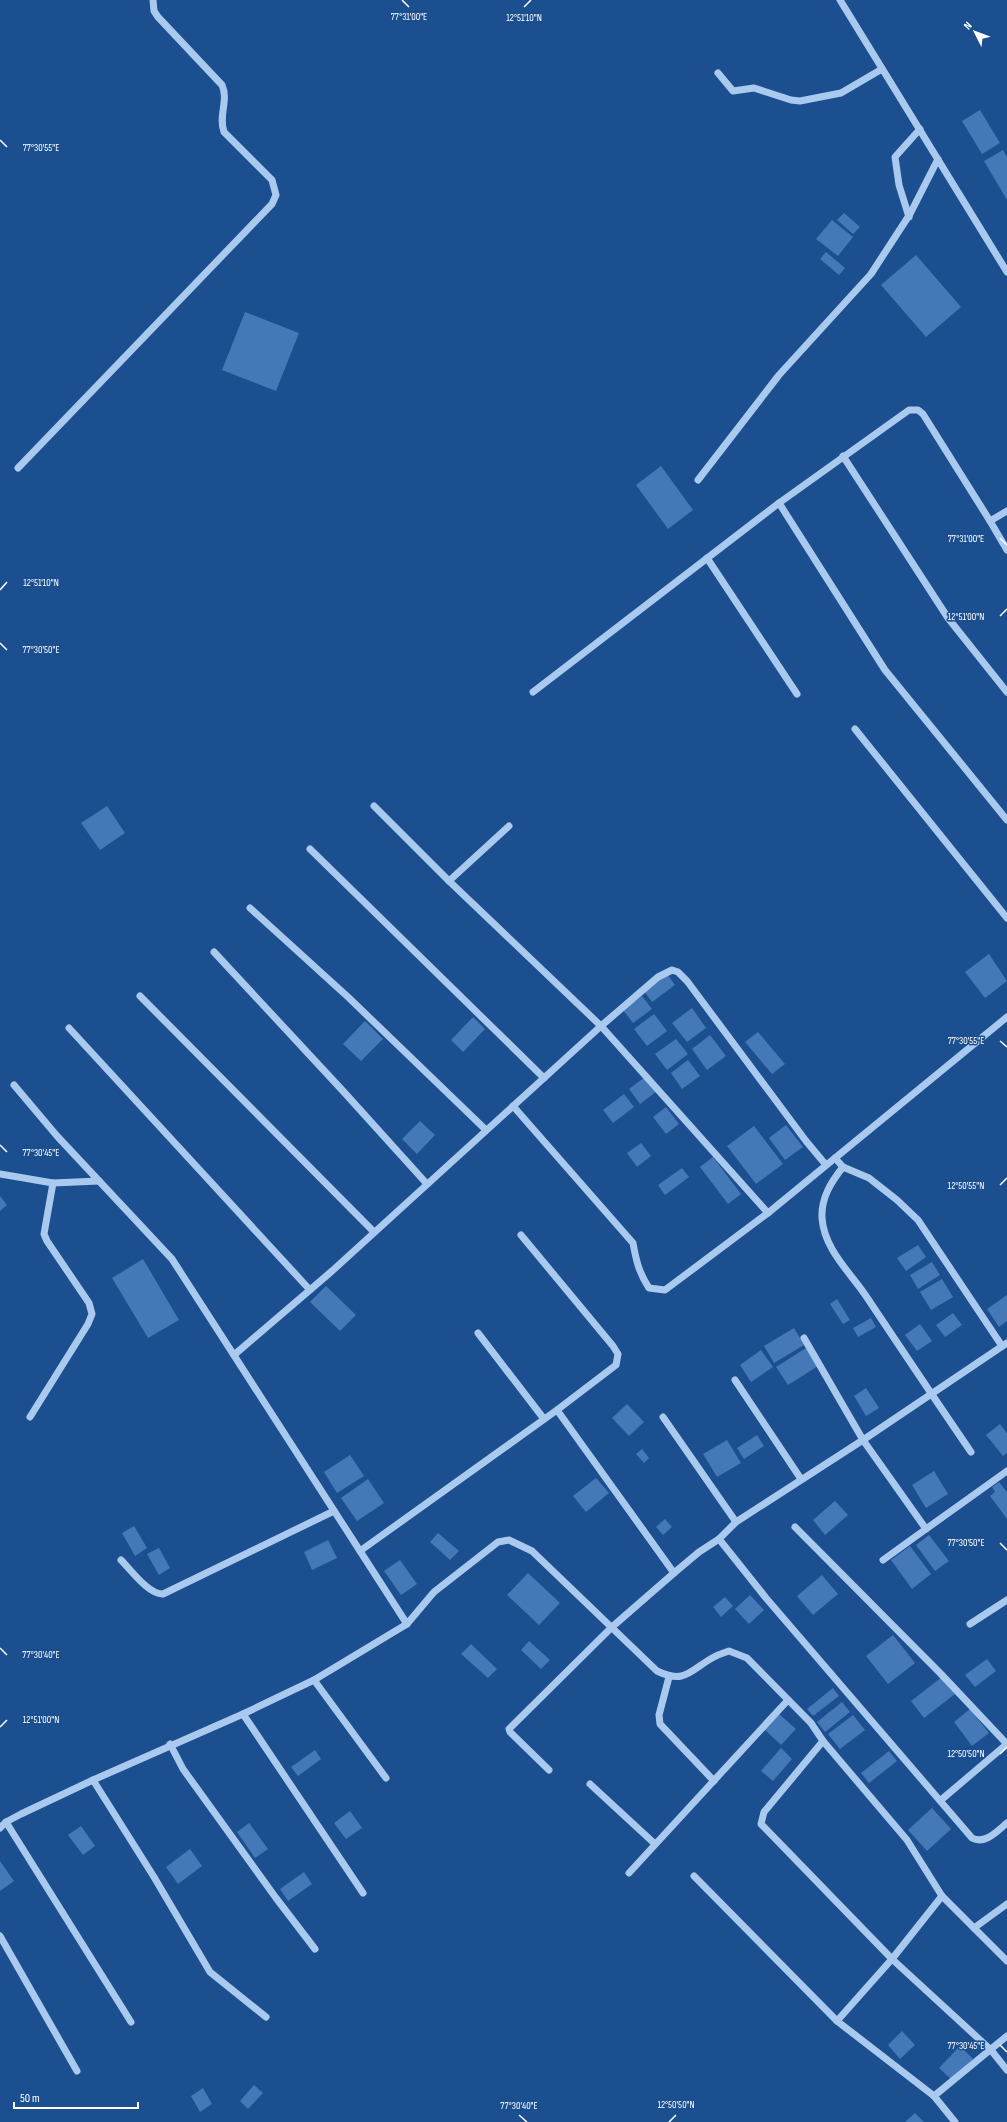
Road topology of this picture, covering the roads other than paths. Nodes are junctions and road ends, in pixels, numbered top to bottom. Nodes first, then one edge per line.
1 (153, 0) edge
2 (840, 0) edge
3 (882, 69) junction
4 (718, 73) dead end
5 (920, 130) junction
6 (938, 159) junction
7 (908, 217) junction
8 (1007, 272) edge
9 (843, 456) junction
10 (18, 468) dead end
11 (698, 480) dead end
12 (779, 503) junction
13 (1007, 511) edge
14 (990, 521) junction
15 (1007, 550) edge
16 (707, 558) junction
17 (533, 692) dead end
18 (1007, 692) edge
19 (797, 694) dead end
20 (855, 729) dead end
21 (374, 806) dead end
22 (1007, 820) edge
23 (509, 826) dead end
24 (310, 849) dead end
25 (449, 882) junction
26 (250, 908) dead end
27 (1007, 918) edge
28 (214, 952) dead end
29 (140, 996) dead end
30 (1007, 1017) edge
31 (601, 1026) junction
32 (69, 1028) dead end
33 (544, 1078) junction
34 (14, 1085) dead end
35 (512, 1106) junction
36 (486, 1130) junction
37 (834, 1158) junction
38 (826, 1165) junction
39 (843, 1166) junction
40 (0, 1174) edge
41 (99, 1181) junction
42 (53, 1183) junction
43 (427, 1184) junction
44 (768, 1213) junction
45 (374, 1232) junction
46 (521, 1234) dead end
47 (310, 1290) junction
48 (478, 1333) dead end
49 (804, 1338) dead end
50 (1004, 1344) edge
51 (234, 1355) junction
52 (735, 1380) dead end
53 (932, 1395) junction
54 (557, 1410) junction
55 (30, 1417) dead end
56 (663, 1417) dead end
57 (544, 1419) junction
58 (863, 1440) junction
59 (971, 1452) dead end
60 (1007, 1471) edge
61 (801, 1479) junction
62 (334, 1511) junction
63 (736, 1522) junction
64 (795, 1527) dead end
65 (926, 1528) junction
66 (719, 1539) junction
67 (360, 1551) junction
68 (122, 1560) dead end
69 (883, 1560) dead end
70 (674, 1573) junction
71 (1007, 1600) edge
72 (408, 1624) junction
73 (970, 1624) dead end
74 (612, 1627) junction
75 (669, 1677) junction
76 (314, 1680) junction
77 (788, 1700) junction
78 (243, 1714) junction
79 (824, 1741) junction
80 (170, 1744) junction
81 (1007, 1744) edge
82 (549, 1770) dead end
83 (386, 1778) dead end
84 (93, 1780) junction
85 (714, 1781) junction
86 (590, 1784) dead end
87 (941, 1800) junction
88 (6, 1822) junction
89 (1007, 1824) edge
90 (0, 1828) edge
91 (655, 1844) junction
92 (629, 1873) dead end
93 (694, 1876) dead end
94 (363, 1893) dead end
95 (942, 1896) junction
96 (1007, 1904) edge
97 (974, 1928) junction
98 (0, 1936) edge
99 (316, 1949) dead end
100 (892, 1958) junction
101 (1007, 1961) edge
102 (266, 2017) dead end
103 (837, 2021) junction
104 (131, 2022) dead end
105 (1007, 2036) edge
106 (991, 2050) junction
107 (1007, 2070) edge
108 (77, 2071) dead end
109 (934, 2096) junction
110 (955, 2122) edge

1 - 10 street
2 - 3 street
3 - 4 street
3 - 5 street
5 - 6 street
5 - 7 street
6 - 7 street
6 - 8 street
7 - 11 street
9 - 12 street
9 - 14 street
9 - 18 street
12 - 16 street
12 - 22 street
13 - 14 street
14 - 15 street
16 - 17 street
16 - 19 street
20 - 27 street
21 - 25 street
23 - 25 street
24 - 33 street
25 - 31 street
26 - 36 street
28 - 43 street
29 - 45 street
30 - 37 street
31 - 33 street
31 - 38 street
31 - 44 street
32 - 47 street
33 - 35 street
34 - 41 street
35 - 36 street
35 - 44 street
36 - 43 street
37 - 38 street
37 - 39 street
38 - 44 street
39 - 50 street
39 - 53 street
40 - 42 street
41 - 42 street
41 - 51 street
42 - 55 street
43 - 45 street
45 - 47 street
46 - 54 street
47 - 51 street
48 - 57 street
49 - 58 street
50 - 53 street
51 - 62 street
52 - 61 street
53 - 58 street
53 - 59 street
54 - 57 street
54 - 70 street
56 - 63 street
57 - 67 street
58 - 61 street
58 - 65 street
60 - 65 street
61 - 63 street
62 - 67 street
62 - 68 street
63 - 66 street
64 - 81 street
65 - 69 street
66 - 70 street
66 - 87 street
67 - 72 street
70 - 74 street
71 - 73 street
72 - 74 street
72 - 76 street
74 - 75 street
74 - 82 street
75 - 77 street
75 - 85 street
76 - 78 street
76 - 83 street
77 - 79 street
77 - 85 street
78 - 80 street
78 - 94 street
79 - 95 street
79 - 100 street
80 - 84 street
80 - 99 street
81 - 87 street
84 - 88 street
84 - 102 street
85 - 91 street
86 - 91 street
87 - 89 street
88 - 90 street
88 - 104 street
91 - 92 street
93 - 103 street
95 - 97 street
95 - 100 street
96 - 97 street
97 - 101 street
98 - 108 street
100 - 103 street
100 - 106 street
103 - 109 street
105 - 106 street
106 - 107 street
106 - 109 street
109 - 110 street

